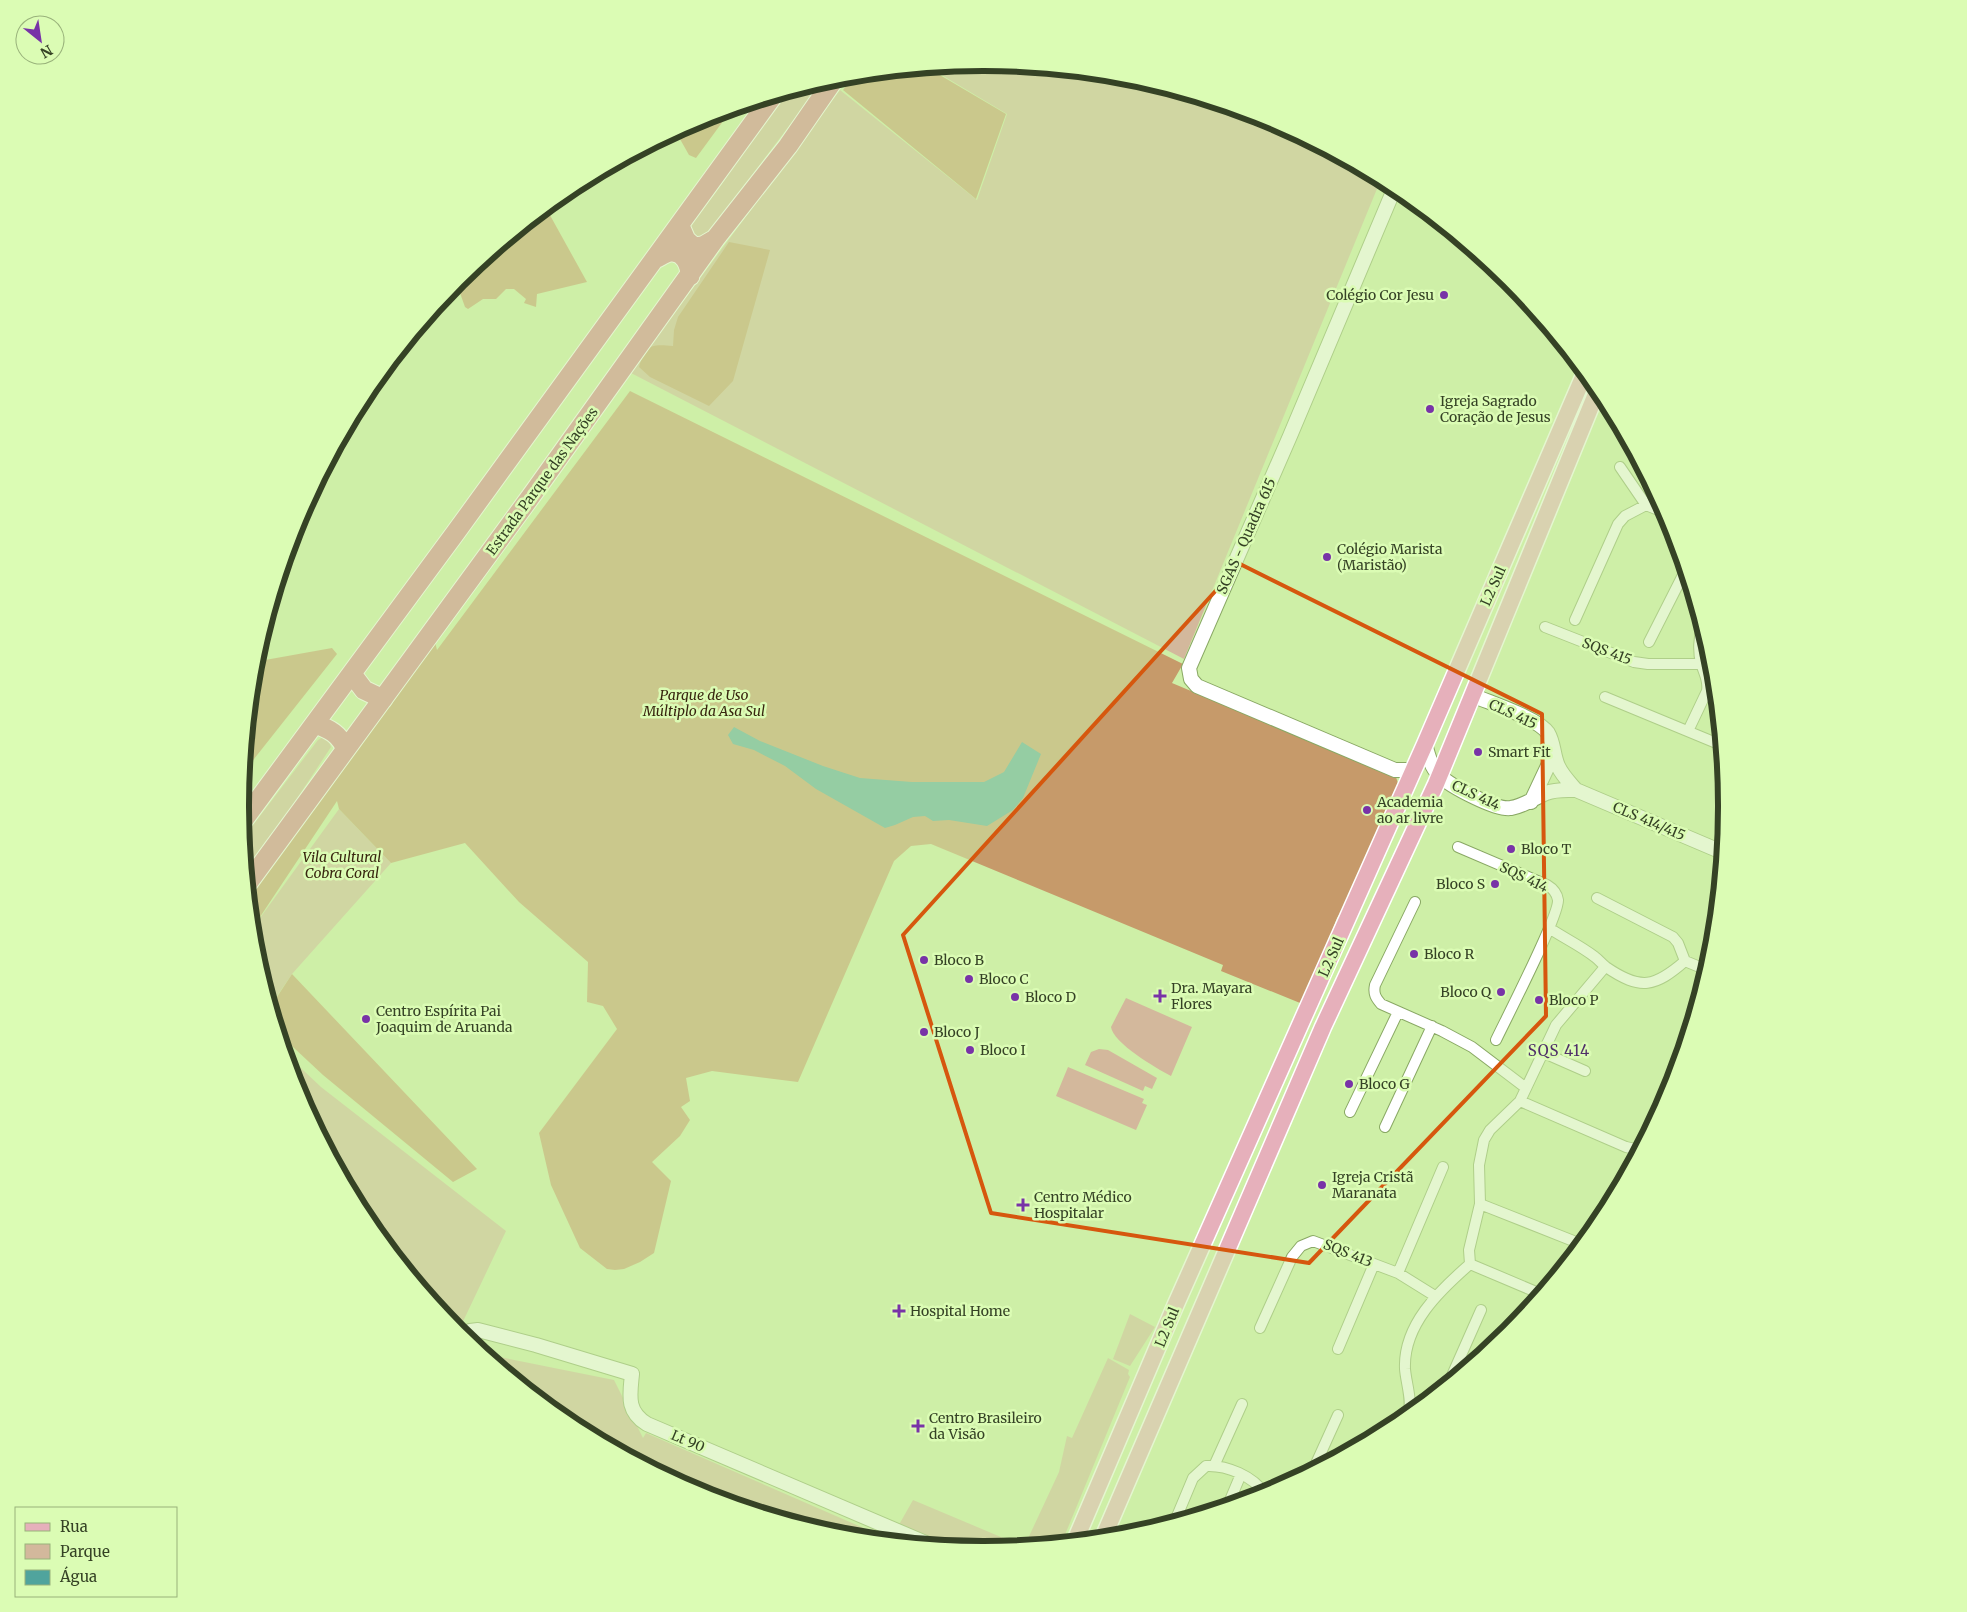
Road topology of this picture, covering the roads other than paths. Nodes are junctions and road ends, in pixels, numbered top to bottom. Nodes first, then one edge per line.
1 (828, 88) edge
2 (767, 104) edge
3 (1392, 195) edge
4 (680, 226) junction
5 (715, 239) junction
6 (655, 260) junction
7 (690, 276) junction
8 (1582, 381) edge
9 (1594, 398) edge
10 (1620, 467) dead end
11 (1646, 505) junction
12 (1654, 508) edge
13 (1681, 577) edge
14 (1480, 615) junction
15 (1575, 620) dead end
16 (1500, 625) junction
17 (1544, 627) dead end
18 (1649, 642) dead end
19 (1699, 644) edge
20 (1701, 664) junction
21 (352, 674) junction
22 (1707, 682) edge
23 (1708, 686) edge
24 (1472, 696) junction
25 (1605, 697) dead end
26 (383, 699) junction
27 (315, 724) junction
28 (1688, 731) junction
29 (1715, 743) edge
30 (1425, 744) junction
31 (346, 749) junction
32 (1554, 753) junction
33 (1395, 770) junction
34 (1413, 770) junction
35 (1439, 776) junction
36 (1406, 787) junction
37 (1576, 790) junction
38 (1531, 802) junction
39 (249, 812) edge
40 (1387, 831) junction
41 (1409, 841) junction
42 (1458, 847) dead end
43 (1717, 850) edge
44 (252, 878) edge
45 (1597, 898) dead end
46 (1415, 902) dead end
47 (1548, 928) junction
48 (1685, 961) junction
49 (1605, 966) junction
50 (1700, 967) edge
51 (1398, 1012) junction
52 (1432, 1026) junction
53 (1496, 1040) dead end
54 (1544, 1054) junction
55 (1585, 1071) dead end
56 (1526, 1088) junction
57 (1520, 1102) junction
58 (1350, 1112) dead end
59 (1385, 1127) dead end
60 (1633, 1149) edge
61 (1443, 1167) dead end
62 (1480, 1204) junction
63 (1574, 1241) edge
64 (1374, 1264) junction
65 (1470, 1264) junction
66 (1398, 1273) junction
67 (1534, 1292) edge
68 (1436, 1296) junction
69 (1481, 1310) dead end
70 (1260, 1328) dead end
71 (470, 1331) edge
72 (1338, 1348) dead end
73 (1455, 1369) edge
74 (1242, 1404) dead end
75 (1410, 1404) edge
76 (1338, 1415) dead end
77 (1318, 1460) edge
78 (1109, 1462) junction
79 (1214, 1466) junction
80 (1131, 1470) junction
81 (1241, 1474) junction
82 (1099, 1485) junction
83 (1259, 1487) edge
84 (1121, 1496) junction
85 (1231, 1498) edge
86 (1177, 1515) edge
87 (1106, 1530) edge
88 (1078, 1534) edge
89 (910, 1536) edge

1 - 5 highway, Estrada Parque das Nações
2 - 4 highway
3 - 33 street, SGAS - Quadra 615
4 - 5 highway
4 - 6 highway
5 - 7 highway, Estrada Parque das Nações
6 - 7 highway
6 - 21 highway
7 - 26 highway, Estrada Parque das Nações
8 - 14 main road, L2 Sul
9 - 16 main road, L2 Sul
10 - 11 street
11 - 12 street
11 - 15 street, SQS 415
13 - 18 street, SQS 415
14 - 16 main road
14 - 30 main road, L2 Sul
16 - 24 main road, L2 Sul
17 - 20 street, SQS 415
19 - 20 street
20 - 22 street
21 - 26 highway
21 - 27 highway
23 - 28 street
24 - 32 street, CLS 415
24 - 35 main road, L2 Sul
25 - 28 street
26 - 31 highway, Estrada Parque das Nações
27 - 31 highway
27 - 39 highway
28 - 29 street
30 - 34 main road, L2 Sul
30 - 35 street, CLS 414
31 - 44 highway, Estrada Parque das Nações
32 - 37 street, CLS 415
32 - 38 street
33 - 34 street, SGAS - Quadra 615
33 - 36 street
34 - 36 main road, L2 Sul
35 - 38 street, CLS 414
35 - 41 main road, L2 Sul
36 - 40 main road, L2 Sul
37 - 38 street, CLS 414
37 - 43 street, CLS 414/415
40 - 41 main road
40 - 78 main road, L2 Sul
41 - 80 main road, L2 Sul
42 - 47 street, SQS 414
45 - 48 street
46 - 51 street
47 - 49 street
47 - 53 street, SQS 414
48 - 49 street
48 - 50 street
49 - 54 street
51 - 52 street
51 - 58 street
52 - 56 street
52 - 59 street
54 - 55 street
54 - 56 street
56 - 57 street
57 - 60 street
57 - 62 street
61 - 66 street
62 - 63 street
62 - 65 street
64 - 66 street, SQS 413
64 - 70 street, SQS 413
64 - 72 street
65 - 67 street
65 - 68 street
66 - 68 street, SQS 413
68 - 75 street
69 - 73 street
71 - 89 street, Lt 90
74 - 79 street
76 - 77 street
78 - 80 main road
78 - 82 main road, L2 Sul
79 - 81 street
79 - 86 street
80 - 84 main road, L2 Sul
81 - 83 street
81 - 85 street
82 - 84 main road
82 - 88 main road, L2 Sul
84 - 87 main road, L2 Sul

